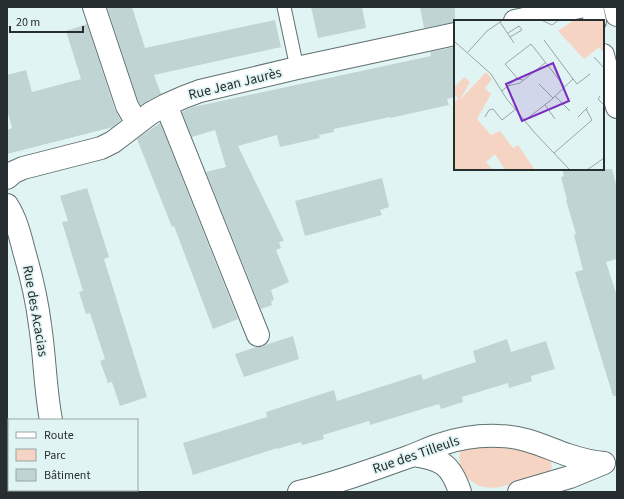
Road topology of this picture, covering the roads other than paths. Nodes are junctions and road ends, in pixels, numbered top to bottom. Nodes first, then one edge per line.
1 (94, 7) edge
2 (284, 7) edge
3 (579, 7) edge
4 (592, 7) edge
5 (615, 7) edge
6 (617, 15) edge
7 (520, 20) edge
8 (595, 20) edge
9 (454, 34) edge
10 (604, 59) edge
11 (297, 68) junction
12 (166, 105) junction
13 (617, 107) edge
14 (137, 123) junction
15 (7, 178) edge
16 (7, 205) edge
17 (258, 335) dead end
18 (51, 419) edge
19 (414, 456) junction
20 (610, 461) edge
21 (299, 492) edge
22 (460, 492) edge
23 (519, 492) edge

1 - 14 street
2 - 11 lane
3 - 7 street
4 - 8 street
5 - 6 street
9 - 11 street, Rue Jean Jaurès
10 - 13 street
11 - 12 street, Rue Jean Jaurès
12 - 14 street, Rue Jean Jaurès
12 - 17 street
14 - 15 street, Rue Jean Jaurès
16 - 18 street, Rue des Acacias
19 - 20 street, Rue des Tilleuls
19 - 21 street, Rue des Tilleuls
19 - 22 street
20 - 23 street, Rue des Tilleuls

